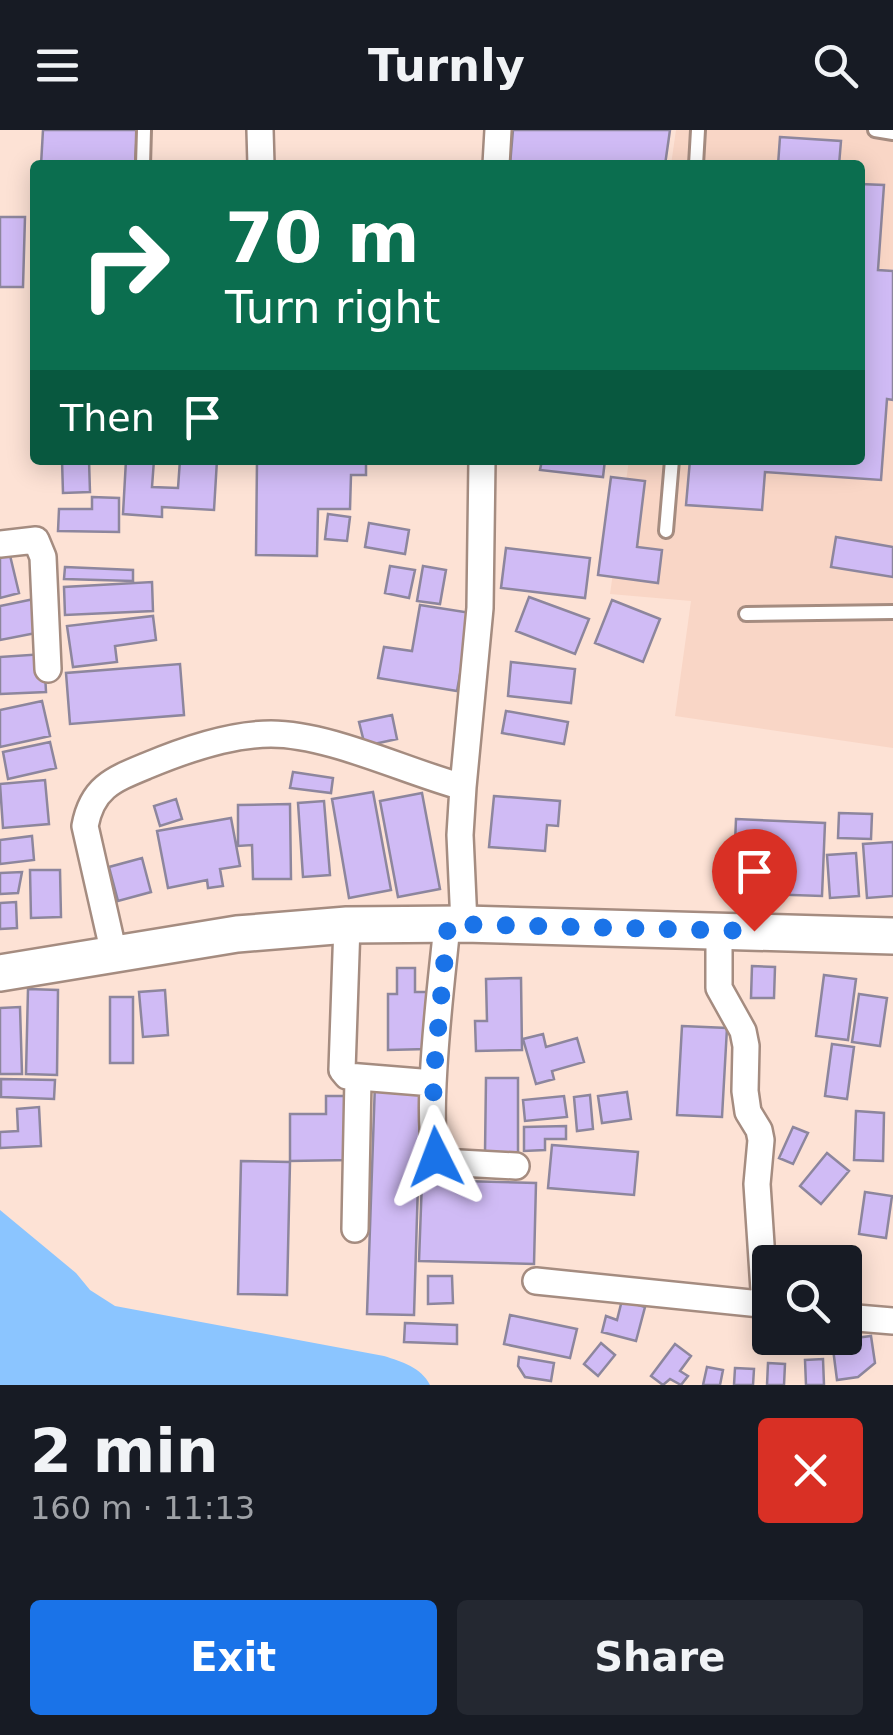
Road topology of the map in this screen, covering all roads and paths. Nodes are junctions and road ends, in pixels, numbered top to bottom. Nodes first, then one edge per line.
1 (144, 130) edge
2 (260, 130) edge
3 (498, 130) edge
4 (698, 130) edge
5 (874, 130) edge
6 (893, 133) edge
7 (144, 160) edge
8 (261, 160) edge
9 (496, 160) edge
10 (696, 160) edge
11 (482, 465) edge
12 (672, 465) edge
13 (666, 531) dead end
14 (0, 544) edge
15 (893, 612) edge
16 (746, 614) dead end
17 (48, 670) dead end
18 (462, 786) junction
19 (456, 924) junction
20 (347, 925) junction
21 (719, 930) junction
22 (893, 936) edge
23 (114, 954) junction
24 (0, 973) edge
25 (358, 1078) junction
26 (433, 1082) junction
27 (516, 1166) dead end
28 (355, 1229) dead end
29 (762, 1245) edge
30 (536, 1281) dead end
31 (752, 1303) edge
32 (862, 1318) edge
33 (893, 1321) edge

1 - 7 lane
2 - 8 street
3 - 9 street
4 - 10 lane
5 - 6 lane
11 - 18 street
12 - 13 lane
14 - 17 street
15 - 16 lane
18 - 19 street
18 - 23 street
19 - 20 street
19 - 21 street
19 - 26 street
20 - 23 street
20 - 25 street
21 - 22 street
21 - 29 street
23 - 24 street
25 - 26 street
25 - 28 street
26 - 27 street
30 - 31 street
32 - 33 street

